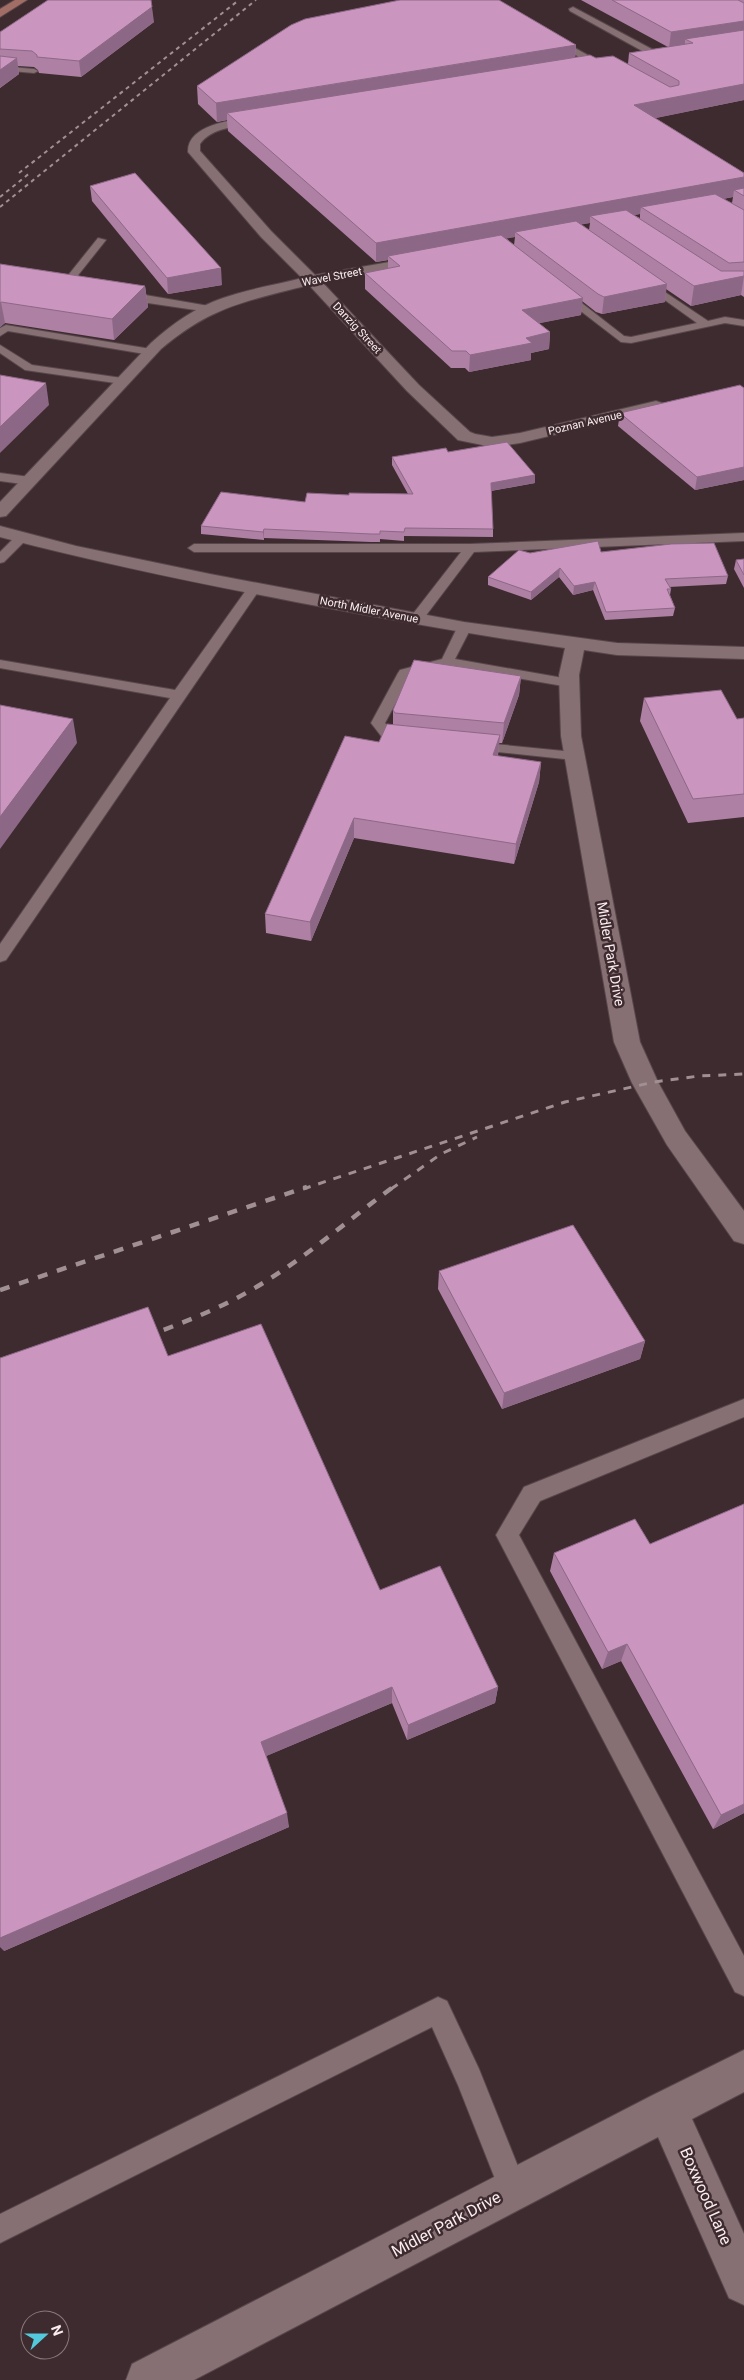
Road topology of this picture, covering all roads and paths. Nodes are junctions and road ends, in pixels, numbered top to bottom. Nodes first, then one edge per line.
1 (22, 0) edge
2 (573, 9) dead end
3 (0, 14) edge
4 (549, 35) edge
5 (663, 55) joint
6 (641, 58) edge
7 (603, 64) joint
8 (0, 68) edge
9 (580, 68) edge
10 (34, 71) edge
11 (279, 117) edge
12 (100, 240) dead end
13 (435, 258) edge
14 (636, 275) edge
15 (312, 280) junction
16 (95, 286) edge
17 (553, 286) edge
18 (113, 291) edge
19 (209, 309) junction
20 (744, 323) edge
21 (706, 324) junction
22 (0, 333) edge
23 (0, 348) edge
24 (151, 352) junction
25 (122, 381) junction
26 (676, 402) edge
27 (484, 441) joint
28 (0, 477) edge
29 (30, 481) junction
30 (0, 512) edge
31 (0, 531) edge
32 (22, 537) junction
33 (744, 537) edge
34 (194, 548) dead end
35 (470, 548) junction
36 (0, 559) edge
37 (254, 588) junction
38 (416, 619) junction
39 (464, 628) junction
40 (576, 643) junction
41 (744, 653) edge
42 (447, 662) junction
43 (0, 664) edge
44 (569, 683) junction
45 (179, 695) junction
46 (419, 741) edge
47 (458, 744) edge
48 (574, 756) junction
49 (0, 956) edge
50 (744, 1233) edge
51 (744, 1408) edge
52 (744, 1983) edge
53 (744, 2070) edge
54 (667, 2109) junction
55 (513, 2189) junction
56 (0, 2229) edge
57 (744, 2283) edge
58 (148, 2380) edge

1 - 3 main road
2 - 5 lane
4 - 7 lane
5 - 6 street
7 - 9 street
8 - 10 lane
11 - 15 street, Danzig Street
12 - 16 lane
13 - 15 street, Wavel Street
14 - 21 lane
15 - 19 street, Wavel Street
15 - 27 street, Danzig Street
17 - 21 lane
18 - 19 lane
19 - 24 street, Wavel Street
20 - 21 lane
22 - 24 lane
23 - 25 lane
24 - 25 street, Wavel Street
25 - 29 street, Wavel Street
26 - 27 street, Poznan Avenue
28 - 29 lane
29 - 30 street, Wavel Street
31 - 32 street, North Midler Avenue
32 - 36 lane
32 - 37 street, North Midler Avenue
33 - 35 lane
34 - 35 lane
35 - 38 lane
37 - 38 street, North Midler Avenue
37 - 45 lane
38 - 39 street, North Midler Avenue
39 - 40 street, North Midler Avenue
39 - 42 lane
40 - 41 street, North Midler Avenue
40 - 44 street, Midler Park Drive
42 - 44 lane
42 - 46 lane
43 - 45 lane
44 - 48 street, Midler Park Drive
45 - 49 lane
47 - 48 lane
48 - 50 street, Midler Park Drive
51 - 52 lane
53 - 54 street, Midler Park Drive
54 - 55 street, Midler Park Drive
54 - 57 street, Boxwood Lane
55 - 56 lane
55 - 58 street, Midler Park Drive

